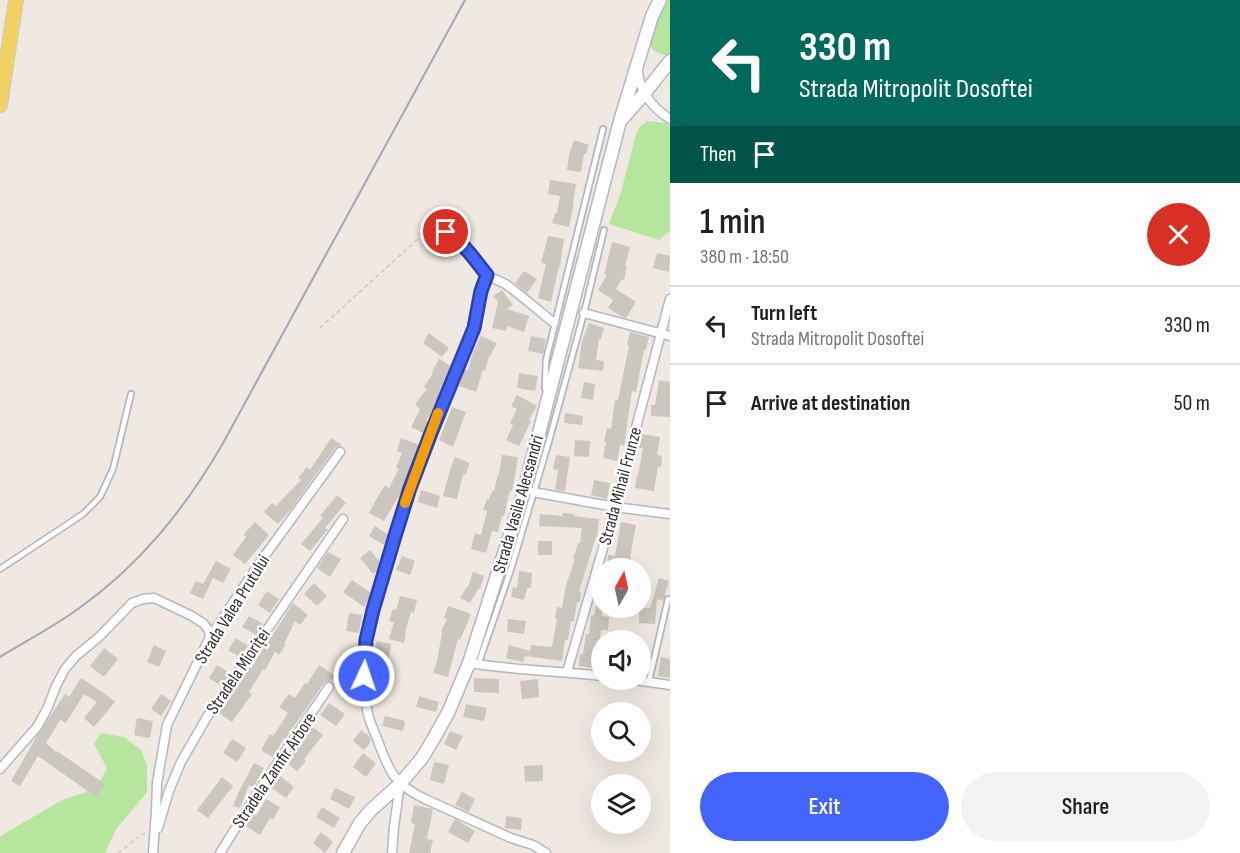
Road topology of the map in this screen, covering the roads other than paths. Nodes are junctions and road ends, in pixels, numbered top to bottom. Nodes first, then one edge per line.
1 (15, 0) edge
2 (660, 0) edge
3 (670, 61) edge
4 (638, 66) junction
5 (644, 94) junction
6 (0, 105) edge
7 (670, 119) edge
8 (620, 121) junction
9 (603, 129) dead end
10 (604, 230) dead end
11 (426, 234) road end
12 (487, 275) junction
13 (670, 299) edge
14 (584, 313) junction
15 (554, 322) junction
16 (660, 335) junction
17 (670, 336) edge
18 (131, 394) dead end
19 (545, 412) junction
20 (340, 452) dead end
21 (533, 492) junction
22 (615, 507) junction
23 (670, 514) edge
24 (343, 519) dead end
25 (0, 569) edge
26 (668, 599) dead end
27 (210, 637) junction
28 (474, 664) junction
29 (567, 672) junction
30 (651, 672) edge
31 (591, 675) edge
32 (651, 681) edge
33 (670, 685) edge
34 (329, 687) dead end
35 (0, 769) edge
36 (400, 784) junction
37 (155, 833) junction
38 (153, 853) edge
39 (220, 853) edge
40 (344, 853) edge
41 (392, 853) edge
42 (546, 853) edge

1 - 6 main road
2 - 4 main road, Strada Vasile Alecsandri
3 - 5 main road
4 - 5 street
4 - 8 main road, Strada Vasile Alecsandri
5 - 7 street
5 - 8 main road
8 - 19 main road, Strada Vasile Alecsandri
9 - 15 lane
10 - 14 lane
11 - 12 street
12 - 15 street
12 - 36 street
13 - 16 street, Strada Mihail Frunze
14 - 16 street
14 - 21 lane
15 - 19 lane
16 - 17 street
16 - 22 street, Strada Mihail Frunze
18 - 25 lane
19 - 28 main road, Strada Vasile Alecsandri
20 - 27 street, Strada Valea Prutului
21 - 22 street
21 - 28 lane
22 - 23 street
22 - 29 street, Strada Mihail Frunze
24 - 37 street, Stradela Mioriței
26 - 30 lane
27 - 35 street
27 - 37 street, Strada Valea Prutului
28 - 29 street
28 - 36 main road, Strada Vasile Alecsandri
29 - 31 street
32 - 33 street
34 - 39 street, Stradela Zamfir Arbore
36 - 40 main road, Strada Vasile Alecsandri
36 - 41 street
36 - 42 street
37 - 38 street, Strada Valea Prutului

